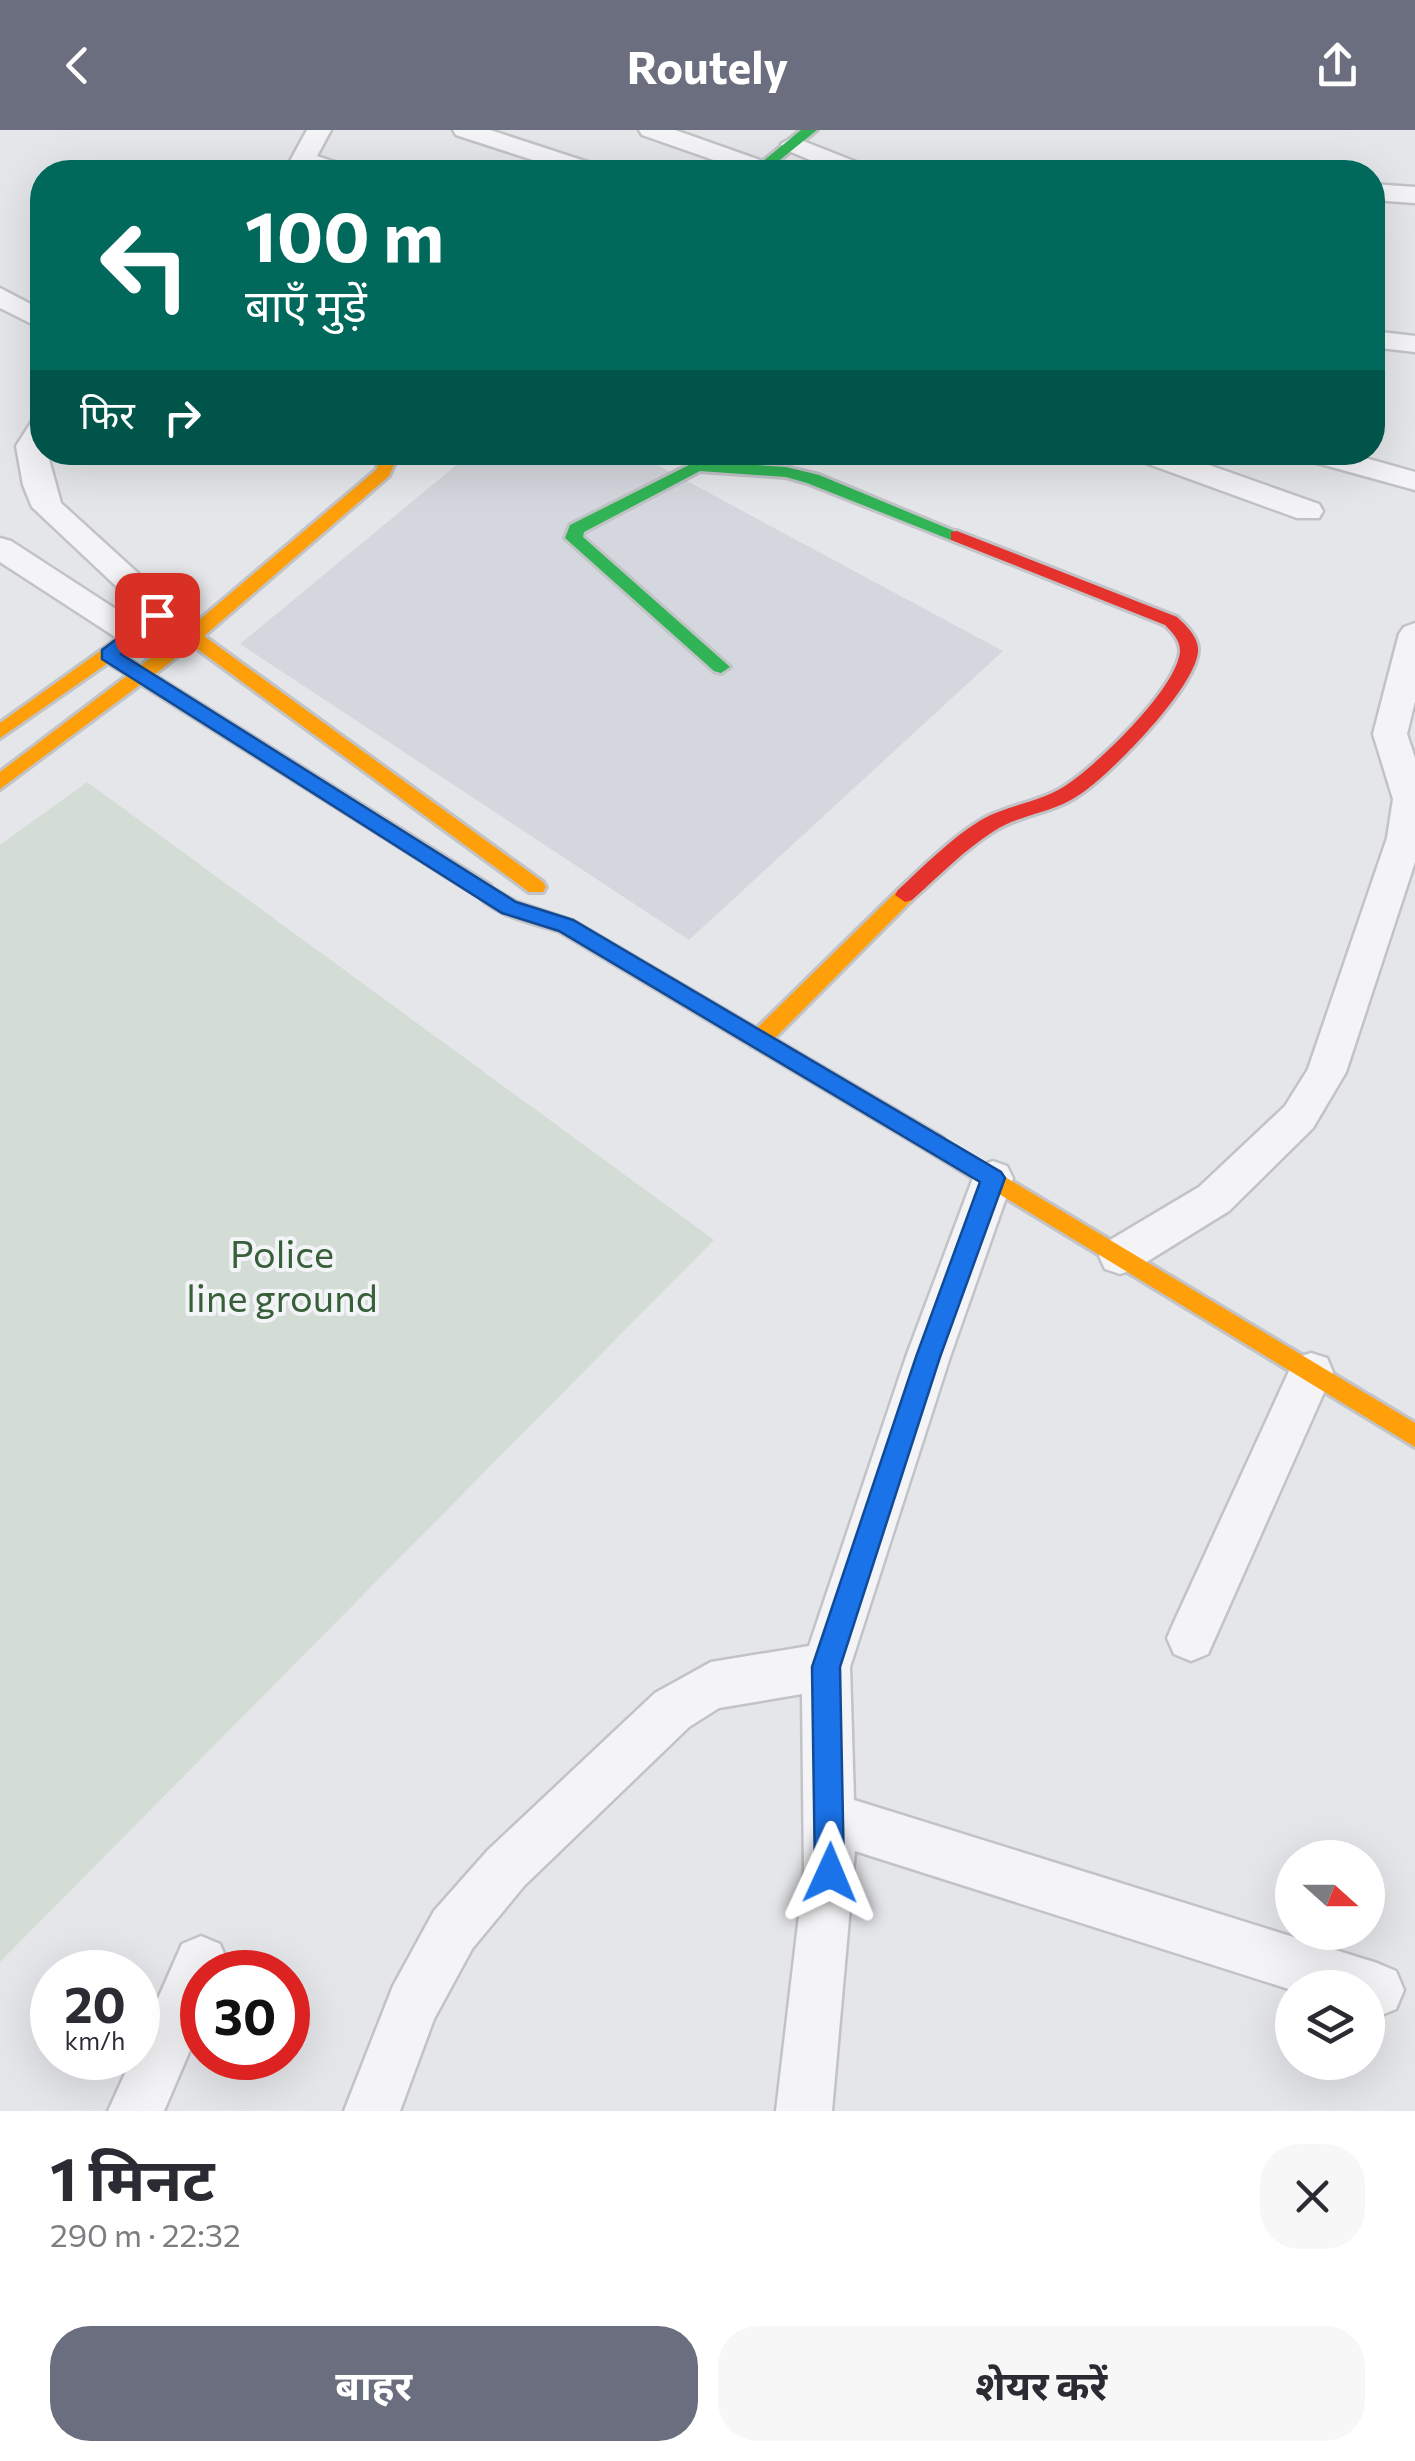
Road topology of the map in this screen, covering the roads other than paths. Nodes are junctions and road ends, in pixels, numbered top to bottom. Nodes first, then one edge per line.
1 (319, 130) edge
2 (465, 130) edge
3 (651, 130) edge
4 (801, 137) edge
5 (302, 160) edge
6 (557, 160) edge
7 (730, 160) edge
8 (773, 160) edge
9 (840, 160) edge
10 (1385, 193) edge
11 (1415, 195) edge
12 (0, 296) edge
13 (30, 314) edge
14 (1385, 340) edge
15 (1415, 344) edge
16 (34, 465) edge
17 (387, 465) edge
18 (1178, 465) edge
19 (1355, 465) edge
20 (1415, 482) edge
21 (1308, 512) dead end
22 (0, 548) edge
23 (148, 624) junction
24 (1415, 634) edge
25 (192, 636) junction
26 (721, 667) dead end
27 (143, 675) junction
28 (15, 711) edge
29 (0, 732) edge
30 (0, 782) edge
31 (566, 926) junction
32 (760, 1040) junction
33 (993, 1178) junction
34 (1120, 1256) junction
35 (1311, 1372) junction
36 (1415, 1436) edge
37 (1191, 1638) dead end
38 (826, 1667) junction
39 (830, 1818) junction
40 (1314, 1970) edge
41 (180, 2011) edge
42 (136, 2111) edge
43 (372, 2111) edge
44 (804, 2111) edge

1 - 5 street
2 - 6 street
3 - 7 street
4 - 8 main road
4 - 9 street
10 - 11 street
12 - 13 street
14 - 15 street
16 - 23 street
17 - 25 main road
18 - 21 street
19 - 20 street
22 - 23 street
23 - 25 main road
23 - 27 main road
23 - 28 main road
24 - 34 street
25 - 27 main road
25 - 31 main road
26 - 32 main road
27 - 30 main road
27 - 31 main road
28 - 29 main road
31 - 32 main road
32 - 33 main road
33 - 34 main road
33 - 38 street
34 - 35 main road
35 - 36 main road
35 - 37 street
38 - 39 street
38 - 43 street
39 - 40 street
39 - 44 street
41 - 42 street

